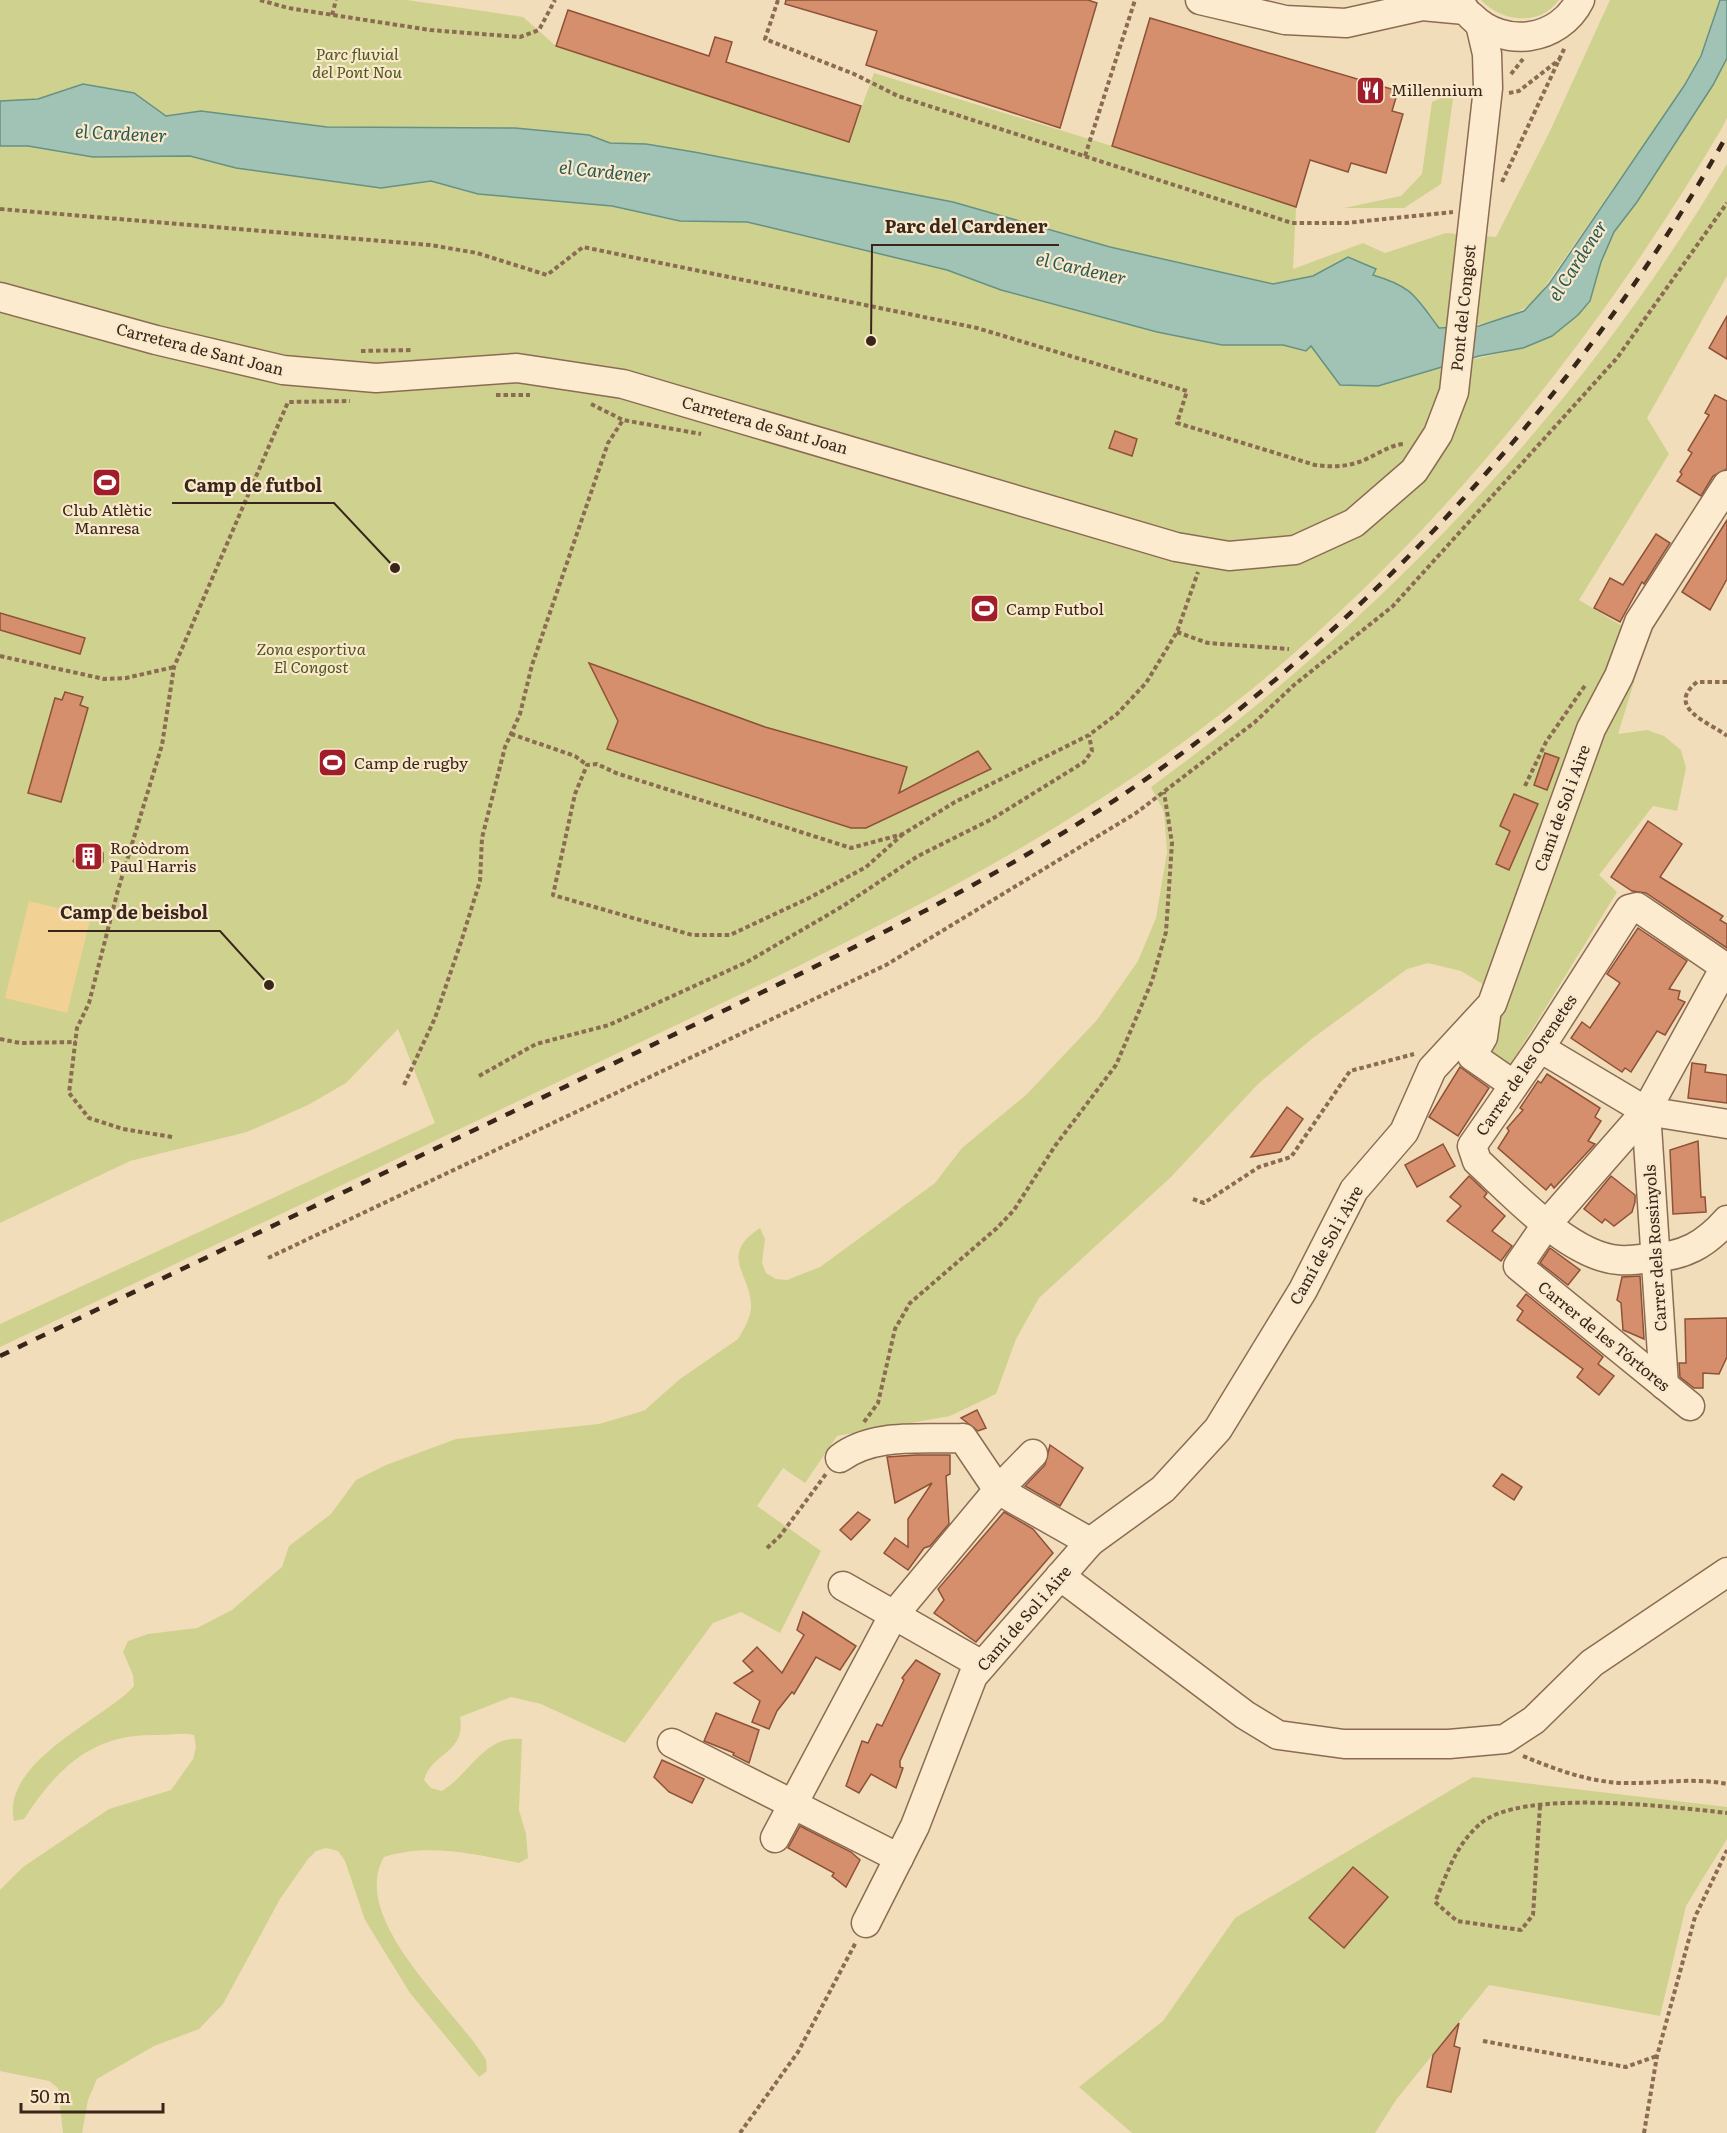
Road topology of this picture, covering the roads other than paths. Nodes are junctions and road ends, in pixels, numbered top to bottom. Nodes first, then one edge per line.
1 (1200, 0) edge
2 (1403, 0) edge
3 (1580, 0) edge
4 (1468, 11) edge
5 (1346, 23) junction
6 (1526, 37) junction
7 (1490, 98) junction
8 (0, 297) edge
9 (1454, 392) joint
10 (1727, 485) edge
11 (1488, 1010) junction
12 (1540, 1048) junction
13 (1515, 1085) junction
14 (1646, 1111) junction
15 (1727, 1124) edge
16 (1727, 1220) edge
17 (1546, 1225) junction
18 (1656, 1258) junction
19 (1664, 1385) junction
20 (1690, 1406) dead end
21 (847, 1452) road end
22 (1033, 1454) dead end
23 (998, 1491) junction
24 (1090, 1542) junction
25 (1727, 1572) edge
26 (1060, 1576) junction
27 (843, 1586) dead end
28 (893, 1616) junction
29 (982, 1665) junction
30 (672, 1743) dead end
31 (793, 1804) junction
32 (776, 1838) dead end
33 (898, 1858) junction
34 (866, 1923) road end

1 - 5 street
2 - 5 street
3 - 6 street
4 - 5 street
4 - 6 street
4 - 7 street
6 - 7 street
7 - 9 street, Pont del Congost
8 - 9 street, Carretera de Sant Joan
10 - 11 street, Camí de Sol i Aire
11 - 13 street
11 - 24 street, Camí de Sol i Aire
12 - 13 street, Carrer de les Orenetes
12 - 14 street
12 - 14 street, Carrer de les Orenetes
13 - 17 street, Carrer de les Orenetes
14 - 15 street
14 - 17 street
14 - 18 street, Carrer dels Rossinyols
16 - 18 street, Carrer de les Orenetes
17 - 18 street, Carrer de les Orenetes
17 - 19 street, Carrer de les Tórtores
18 - 19 street, Carrer dels Rossinyols
19 - 20 street, Carrer de les Tórtores
21 - 23 street
22 - 23 street
23 - 24 street
23 - 28 street
24 - 26 street, Camí de Sol i Aire
25 - 26 street
26 - 29 street, Camí de Sol i Aire
27 - 28 street
28 - 29 street
28 - 31 street
29 - 33 street, Camí de Sol i Aire
30 - 31 street
31 - 32 street
31 - 33 street
33 - 34 street, Camí de Sol i Aire

